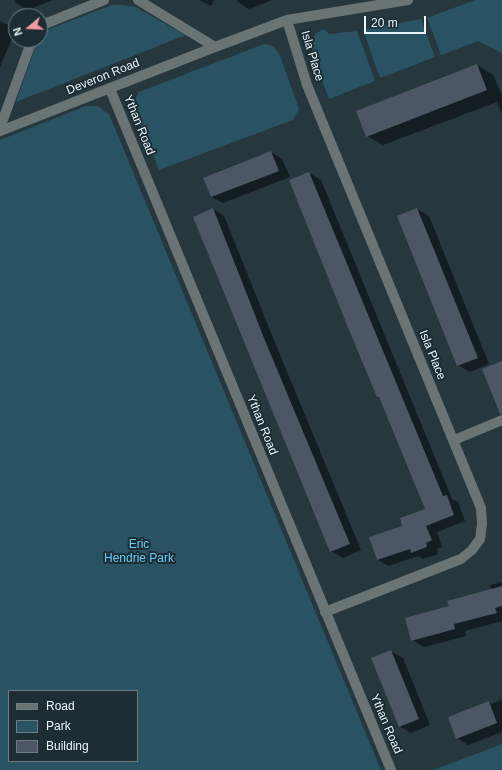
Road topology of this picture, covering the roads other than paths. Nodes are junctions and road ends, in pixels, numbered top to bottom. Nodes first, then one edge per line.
1 (104, 0) edge
2 (138, 0) edge
3 (408, 0) edge
4 (384, 2) edge
5 (287, 20) junction
6 (48, 22) edge
7 (215, 47) junction
8 (29, 48) edge
9 (110, 89) junction
10 (0, 130) edge
11 (502, 420) edge
12 (454, 440) junction
13 (325, 612) junction
14 (391, 770) edge

1 - 6 street
2 - 7 street
3 - 4 street, Deveron Road
4 - 5 street, Deveron Road
5 - 7 street, Deveron Road
5 - 12 street, Isla Place
7 - 9 street, Deveron Road
8 - 10 street, Deveron Road
9 - 10 street, Deveron Road
9 - 13 street, Ythan Road
11 - 12 street
12 - 13 street, Isla Place
13 - 14 street, Ythan Road

